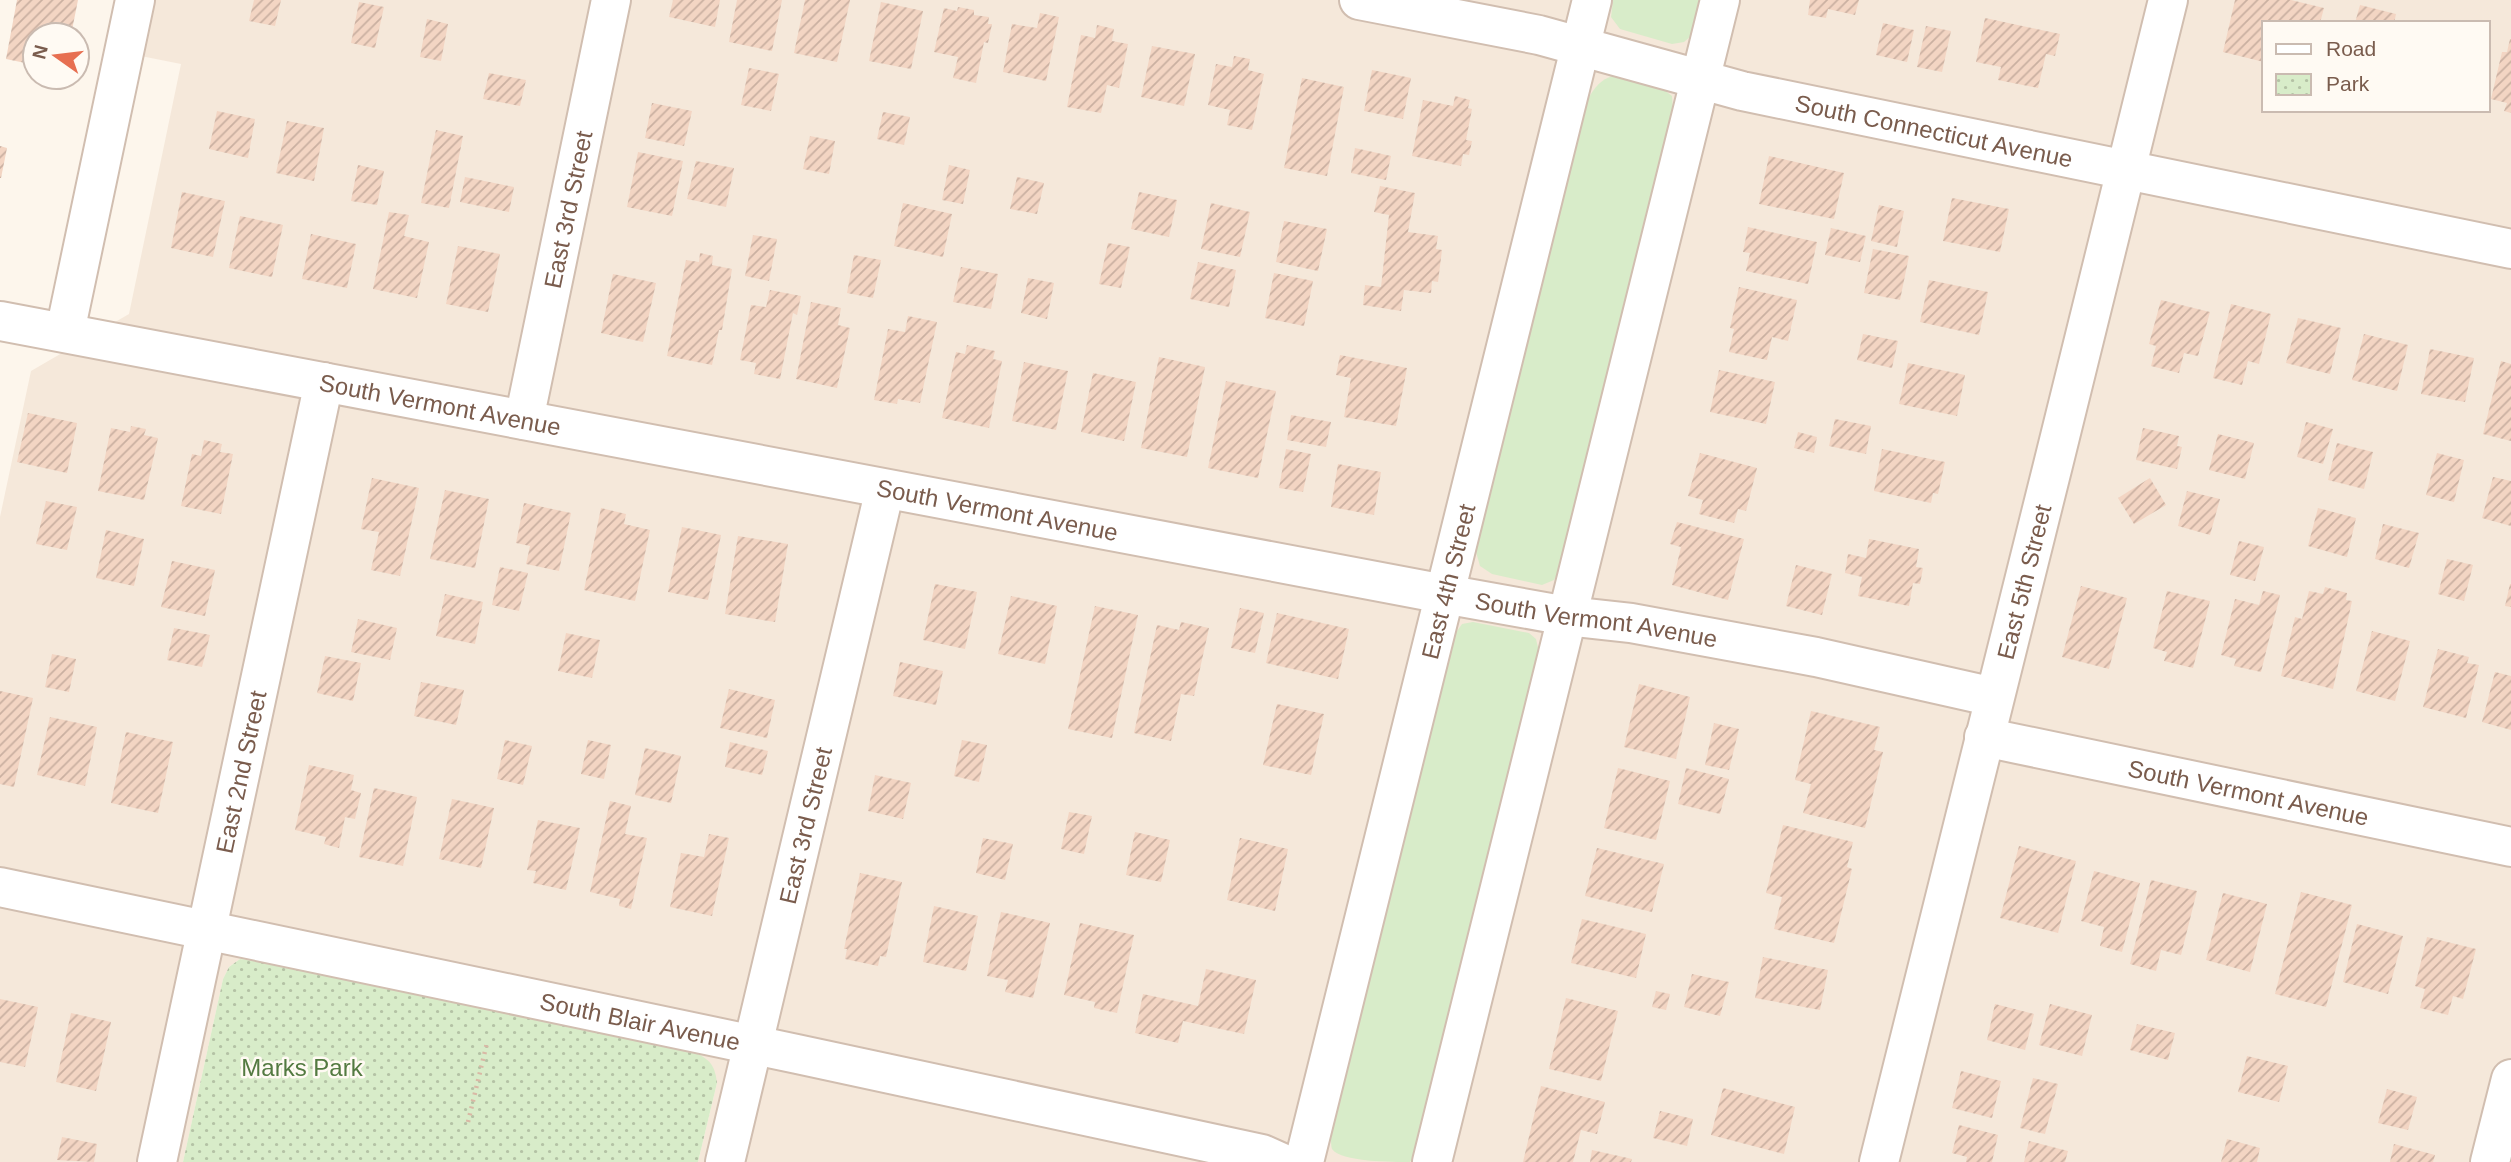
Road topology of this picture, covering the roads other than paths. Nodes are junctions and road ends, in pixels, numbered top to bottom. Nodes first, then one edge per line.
1 (135, 0) edge
2 (611, 0) edge
3 (1359, 0) edge
4 (1592, 0) edge
5 (1720, 0) edge
6 (2168, 0) edge
7 (1581, 46) junction
8 (1700, 78) junction
9 (2128, 171) junction
10 (2511, 249) edge
11 (0, 321) edge
12 (65, 332) junction
13 (324, 382) junction
14 (524, 420) junction
15 (885, 489) junction
16 (1444, 594) junction
17 (1567, 616) junction
18 (1994, 697) junction
19 (1984, 737) junction
20 (2511, 847) edge
21 (0, 887) edge
22 (207, 931) junction
23 (753, 1045) junction
24 (2511, 1079) edge
25 (157, 1162) edge
26 (725, 1162) edge
27 (1280, 1162) edge
28 (1304, 1162) edge
29 (1432, 1162) edge
30 (1879, 1162) edge
31 (2490, 1162) edge

1 - 12 street
2 - 14 street, East 3rd Street
3 - 7 street, South Connecticut Avenue
4 - 7 street, East 4th Street
5 - 8 street
6 - 9 street, East 5th Street
7 - 8 street, South Connecticut Avenue
7 - 16 street, East 4th Street
8 - 9 street, South Connecticut Avenue
8 - 17 street
9 - 10 street, South Connecticut Avenue
9 - 18 street, East 5th Street
11 - 12 street, South Vermont Avenue
12 - 13 street, South Vermont Avenue
13 - 14 street, South Vermont Avenue
13 - 22 street, East 2nd Street
14 - 15 street, South Vermont Avenue
15 - 16 street, South Vermont Avenue
15 - 23 street, East 3rd Street
16 - 17 street, South Vermont Avenue
16 - 28 street, East 4th Street
17 - 18 street, South Vermont Avenue
17 - 29 street
18 - 19 street, East 5th Street
19 - 20 street, South Vermont Avenue
19 - 30 street, East 5th Street
21 - 22 street, South Blair Avenue
22 - 23 street, South Blair Avenue
22 - 25 street, East 2nd Street
23 - 26 street, East 3rd Street
23 - 27 street, South Blair Avenue
24 - 31 street

